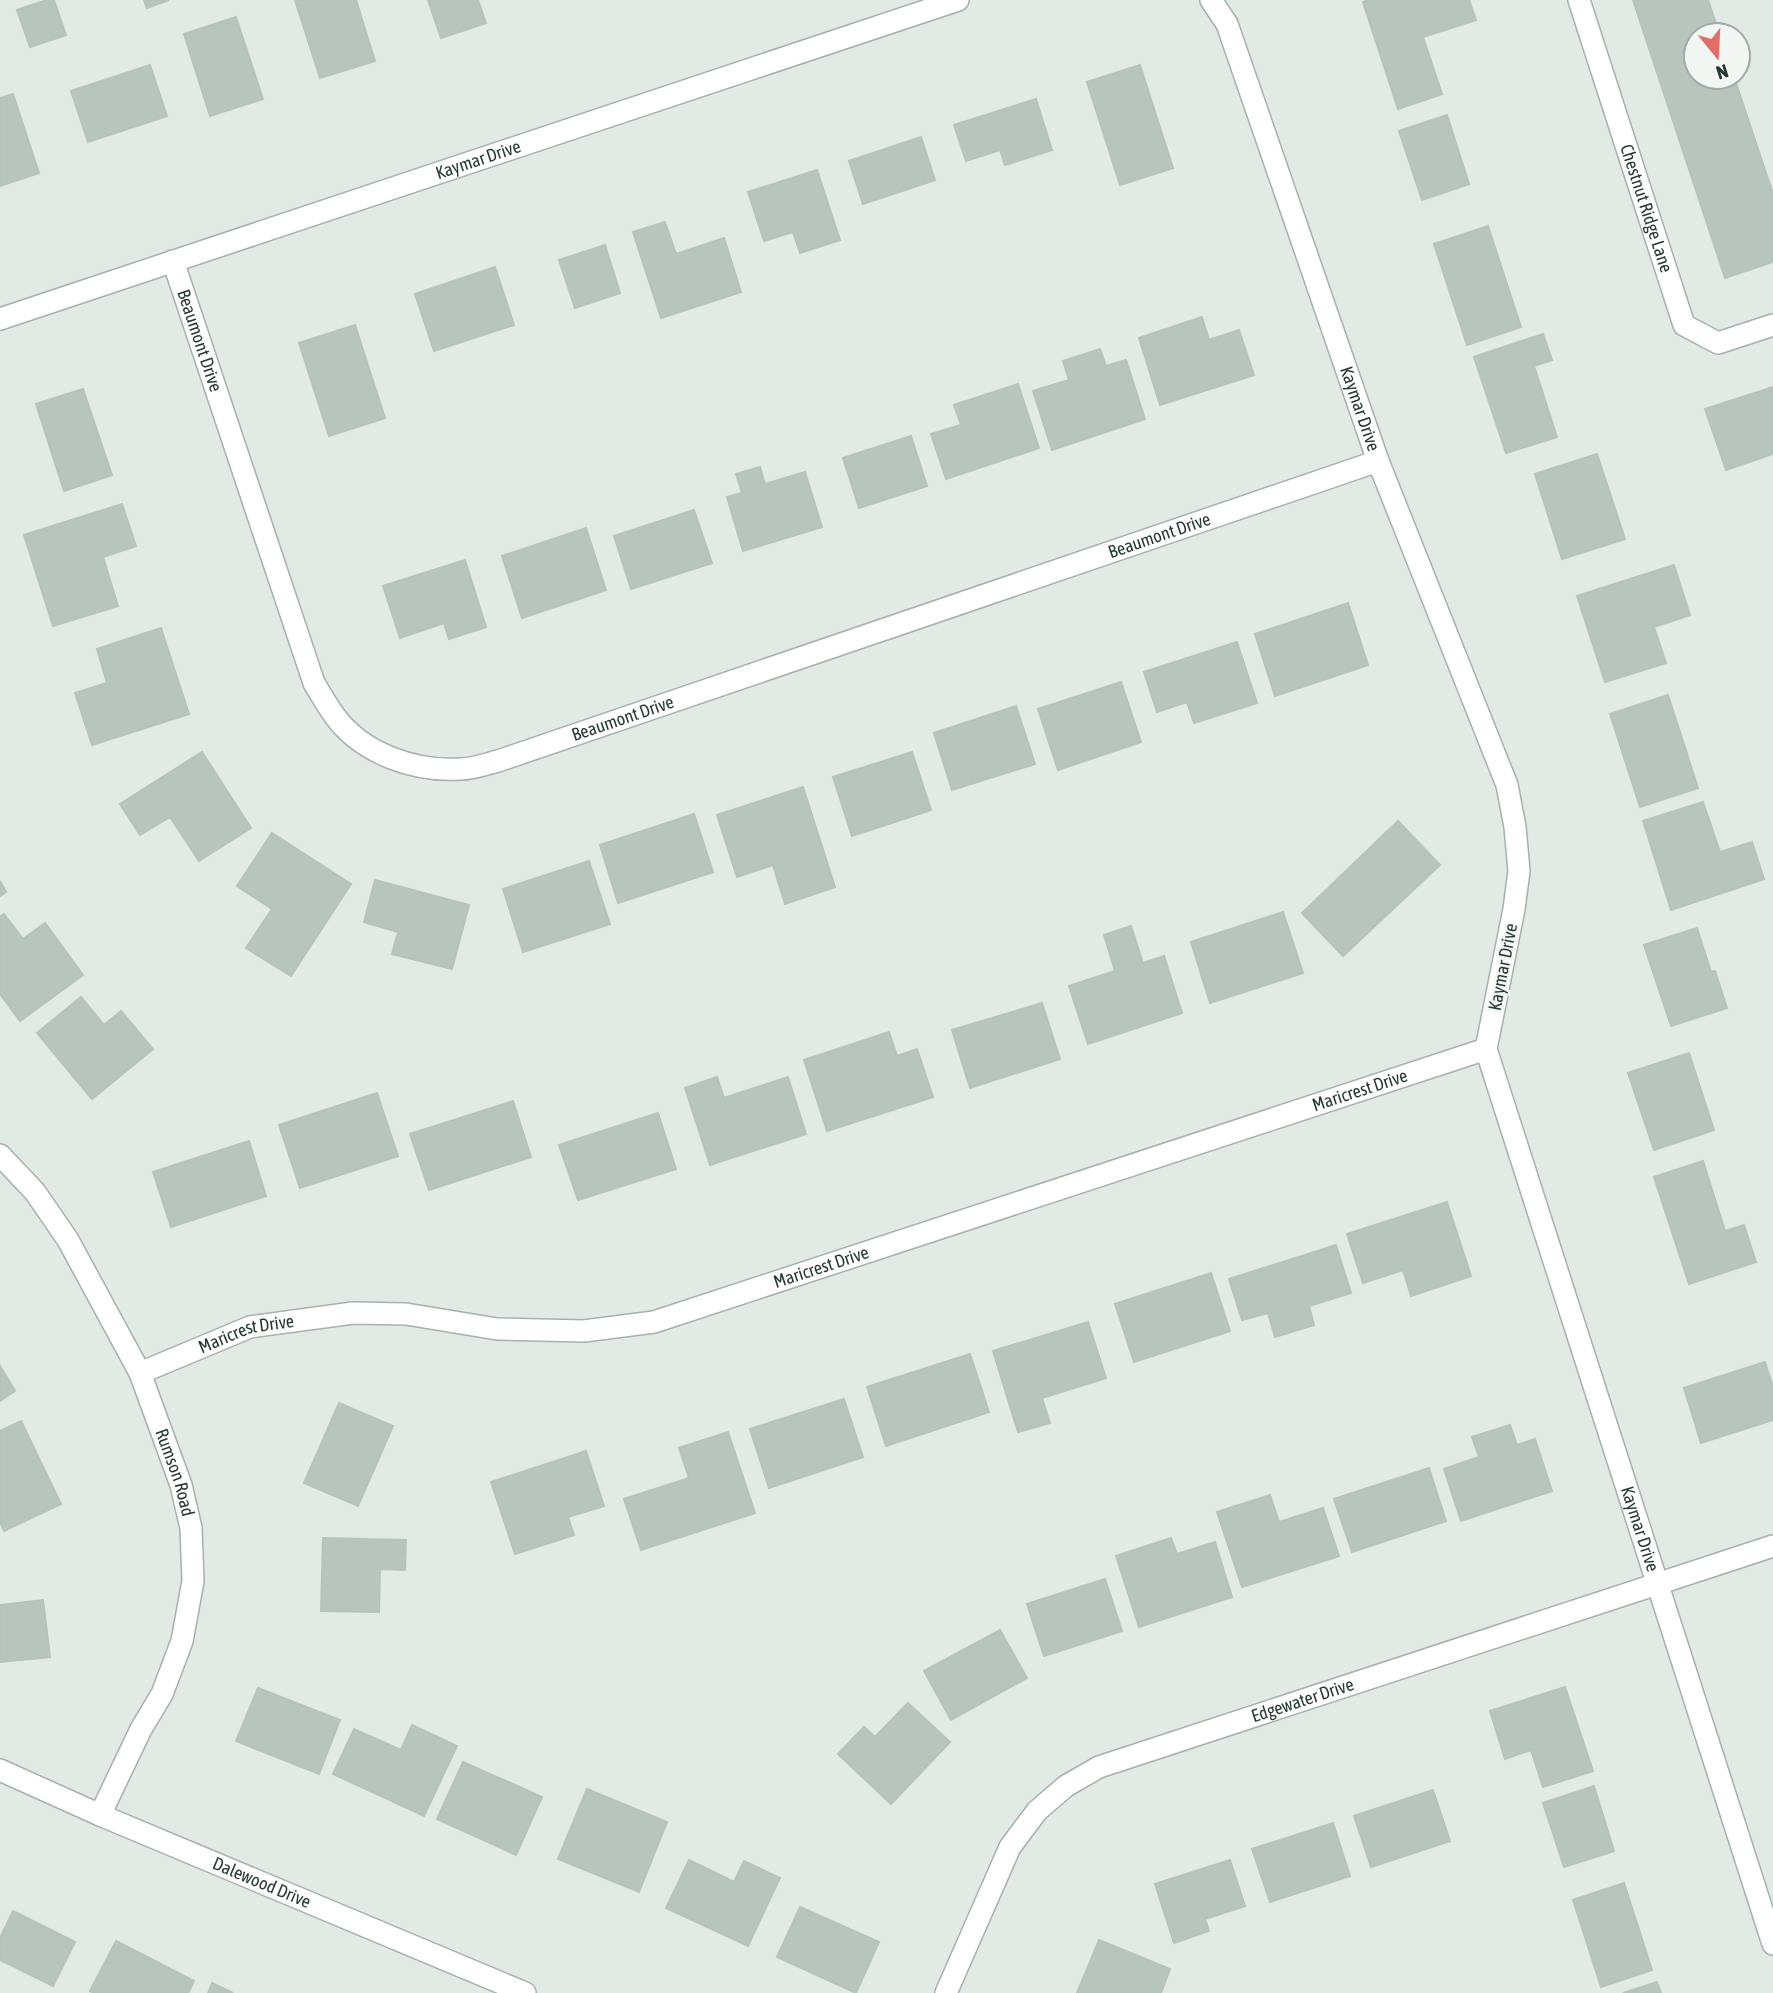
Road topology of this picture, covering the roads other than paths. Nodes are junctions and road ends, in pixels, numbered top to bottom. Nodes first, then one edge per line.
1 (958, 0) edge
2 (1212, 0) edge
3 (1579, 0) edge
4 (173, 261) junction
5 (0, 319) edge
6 (1773, 325) edge
7 (1378, 461) junction
8 (1486, 1049) junction
9 (0, 1155) edge
10 (140, 1373) junction
11 (1773, 1546) edge
12 (1659, 1584) junction
13 (0, 1770) edge
14 (100, 1815) junction
15 (1773, 1944) edge
16 (525, 1993) edge
17 (946, 1993) edge

1 - 4 street, Kaymar Drive
2 - 7 street, Kaymar Drive
3 - 6 street, Chestnut Ridge Lane
4 - 5 street, Kaymar Drive
4 - 7 street, Beaumont Drive
7 - 8 street, Kaymar Drive
8 - 10 street, Maricrest Drive
8 - 12 street, Kaymar Drive
9 - 10 street, Rumson Road
10 - 14 street, Rumson Road
11 - 12 street, Edgewater Drive
12 - 15 street, Kaymar Drive
12 - 17 street, Edgewater Drive
13 - 14 street, Dalewood Drive
14 - 16 street, Dalewood Drive

